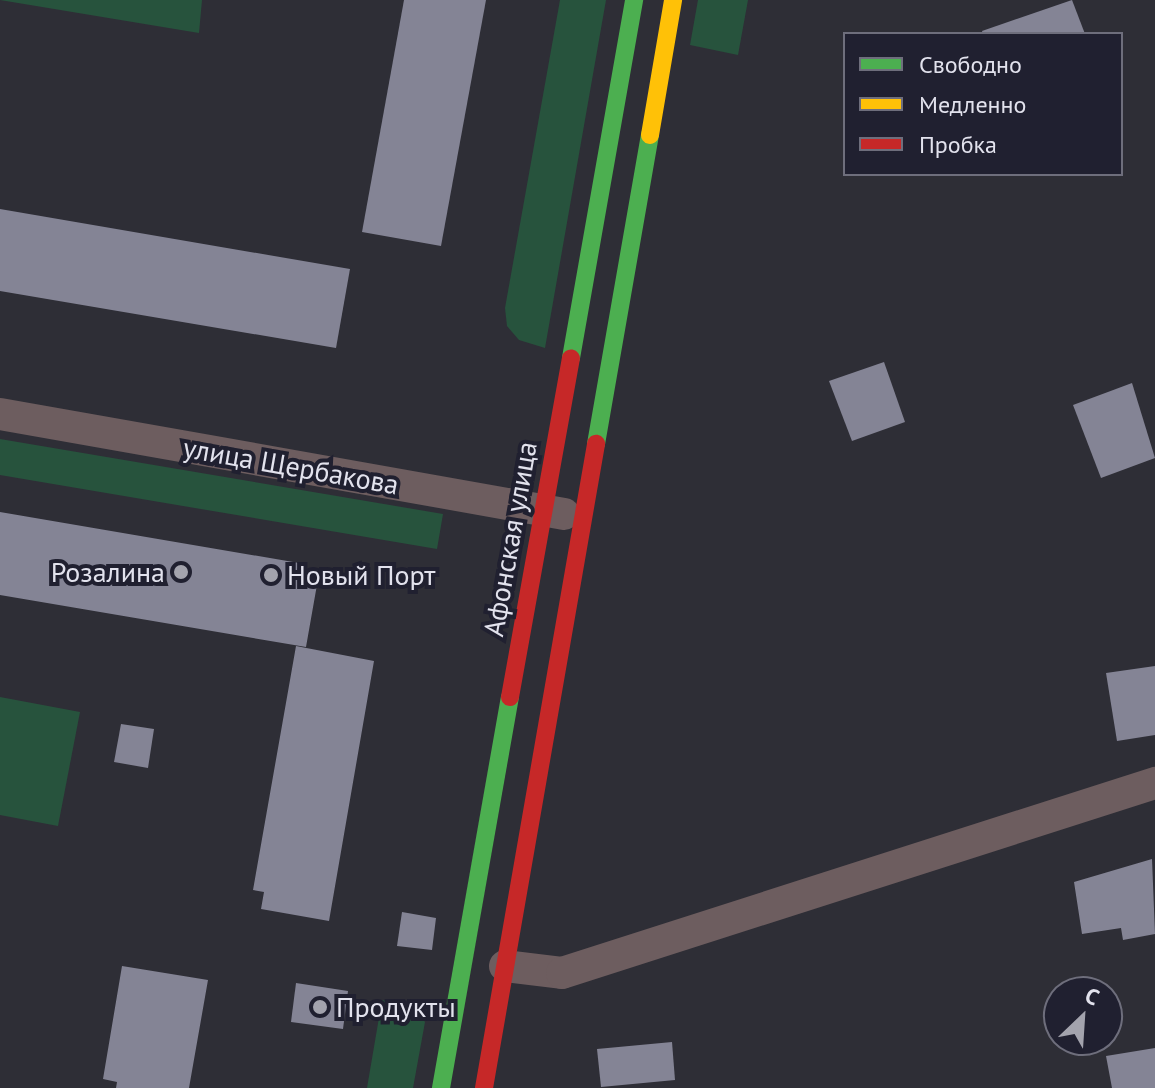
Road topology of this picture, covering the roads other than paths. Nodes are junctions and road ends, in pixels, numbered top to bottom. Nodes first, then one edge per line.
1 (634, 0) edge
2 (673, 0) edge
3 (0, 414) edge
4 (544, 511) junction
5 (583, 518) junction
6 (1155, 783) edge
7 (505, 966) junction
8 (441, 1088) edge
9 (484, 1088) edge

1 - 4 street, Афонская улица
2 - 5 street
3 - 4 street, улица Щербакова
4 - 5 street, улица Щербакова
4 - 8 street, Афонская улица
5 - 7 street
6 - 7 street
7 - 9 street

